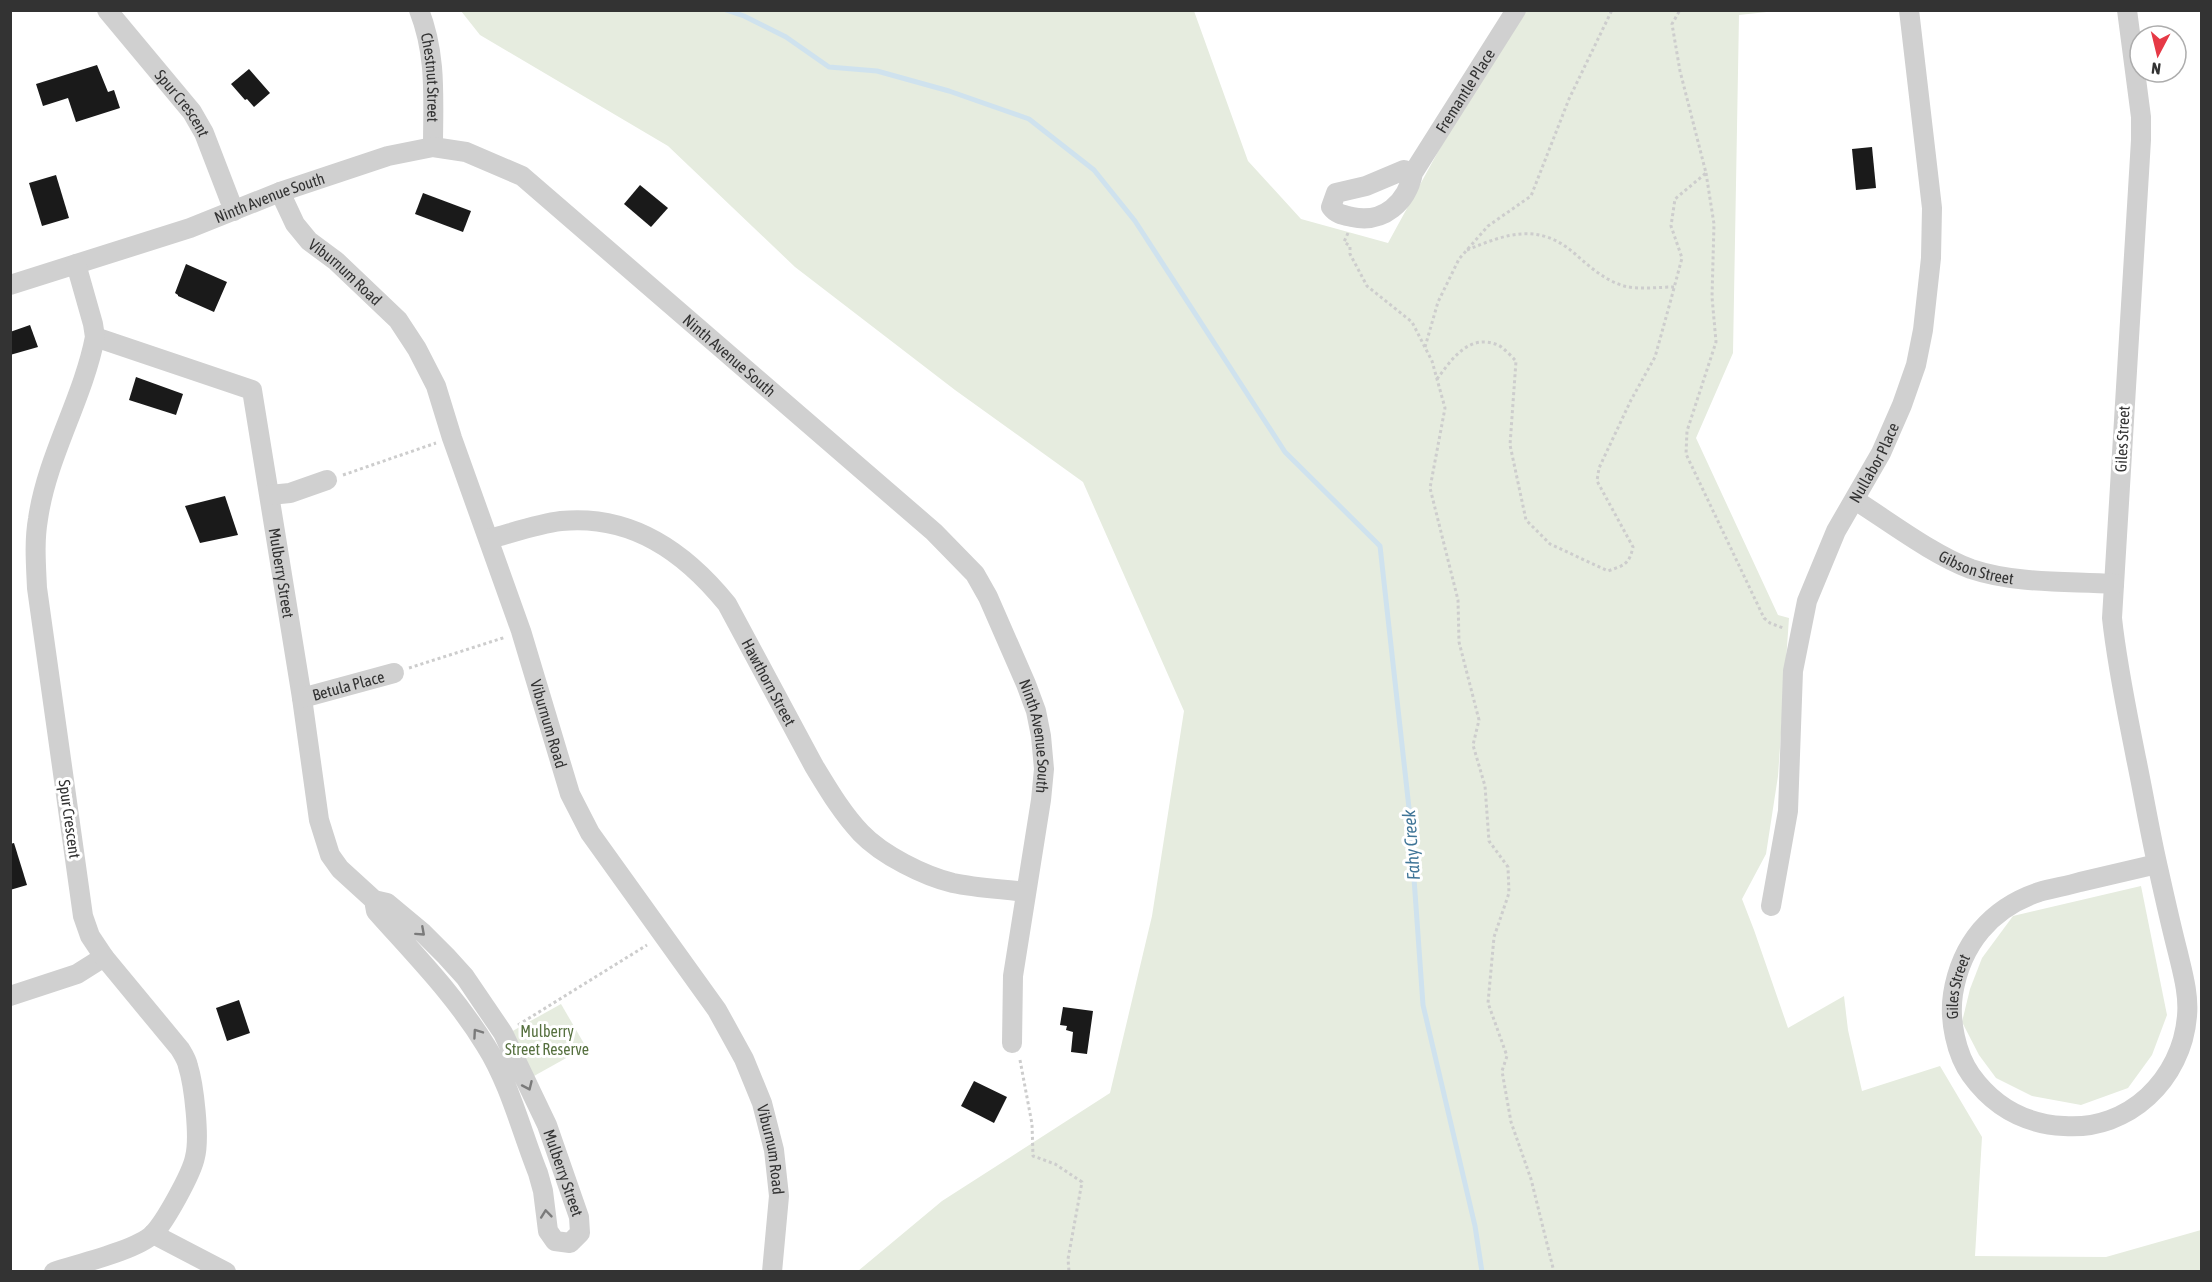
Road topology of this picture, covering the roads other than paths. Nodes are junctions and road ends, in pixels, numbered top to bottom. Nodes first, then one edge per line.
1 (107, 10) edge
2 (419, 10) edge
3 (1516, 10) edge
4 (1909, 10) edge
5 (2127, 10) edge
6 (433, 147) junction
7 (1413, 173) junction
8 (280, 192) junction
9 (234, 211) junction
10 (76, 264) junction
11 (10, 285) edge
12 (95, 337) junction
13 (327, 480) road end
14 (270, 495) junction
15 (1855, 500) junction
16 (489, 539) junction
17 (2114, 584) junction
18 (394, 673) road end
19 (302, 698) junction
20 (2157, 864) junction
21 (1026, 892) junction
22 (374, 900) junction
23 (1771, 906) dead end
24 (104, 957) junction
25 (10, 996) edge
26 (1012, 1043) road end
27 (153, 1234) junction
28 (54, 1272) edge
29 (226, 1272) edge
30 (772, 1272) edge

1 - 9 street, Spur Crescent
2 - 6 street, Chestnut Street
3 - 7 street, Fremantle Place
4 - 15 street, Nullabor Place
5 - 17 street, Giles Street
6 - 8 street, Ninth Avenue South
6 - 21 street, Ninth Avenue South
7 - 7 street, Fremantle Place
8 - 9 street, Ninth Avenue South
8 - 16 street, Viburnum Road
9 - 10 street, Ninth Avenue South
10 - 11 street, Ninth Avenue South
10 - 12 street
12 - 14 street, Mulberry Street
12 - 24 street, Spur Crescent
13 - 14 street
14 - 19 street, Mulberry Street
15 - 17 street, Gibson Street
15 - 23 street, Nullabor Place
16 - 21 street, Hawthorn Street
16 - 30 street, Viburnum Road
17 - 20 street, Giles Street
18 - 19 street, Betula Place
19 - 22 street, Mulberry Street
20 - 20 street, Giles Street
21 - 26 street, Ninth Avenue South
22 -> 22 street, Mulberry Street
24 - 25 street
24 - 27 street, Spur Crescent
27 - 28 street
27 - 29 street

